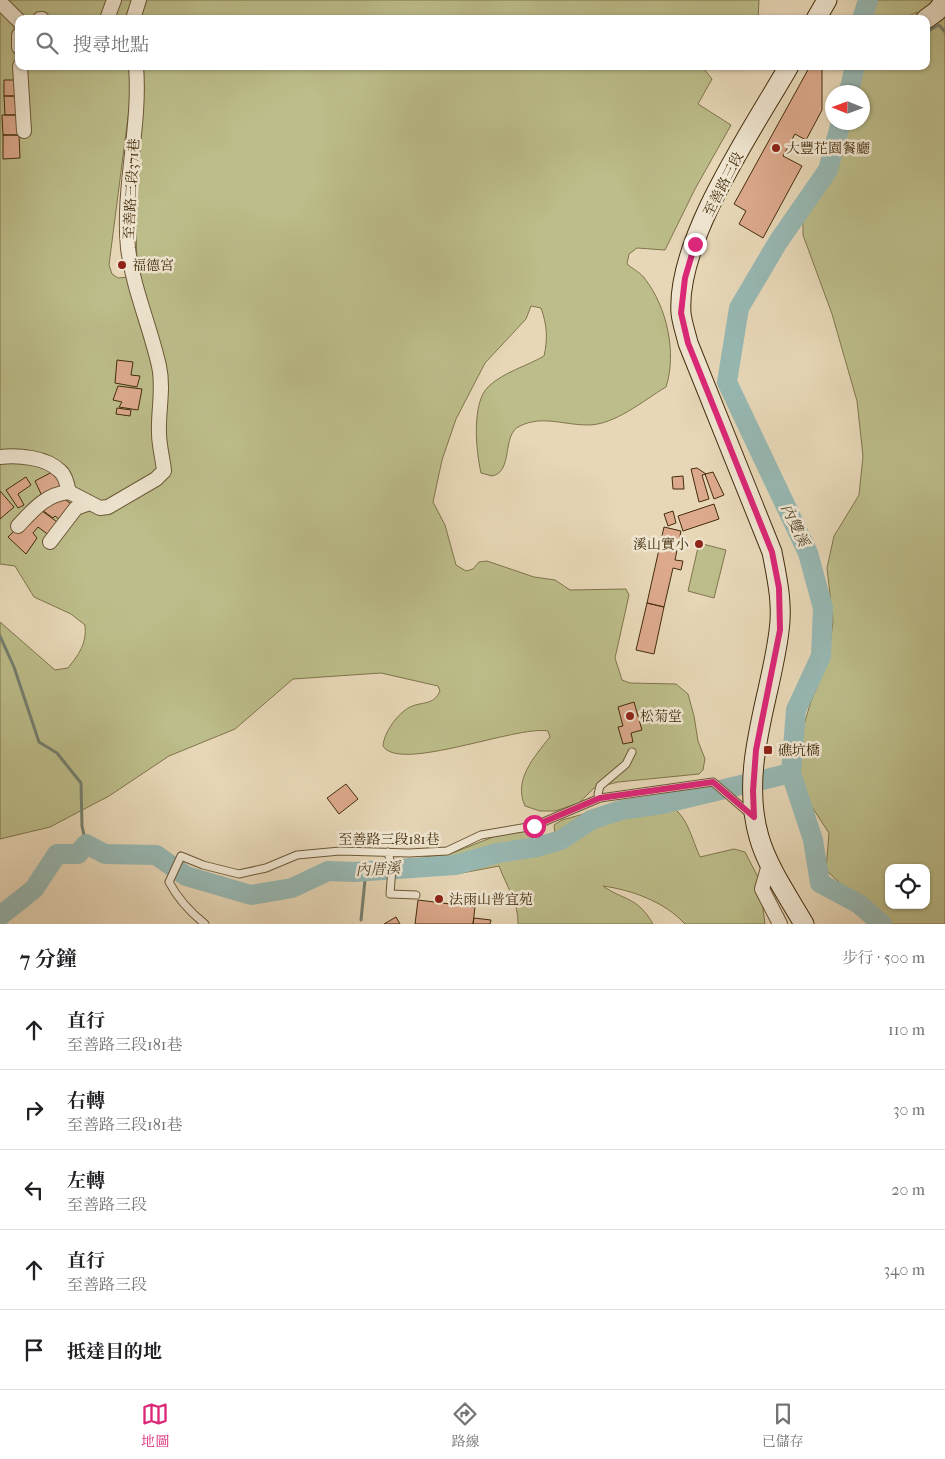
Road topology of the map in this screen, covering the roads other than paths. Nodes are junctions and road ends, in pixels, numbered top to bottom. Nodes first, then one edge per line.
1 (114, 0) edge
2 (139, 0) edge
3 (827, 0) edge
4 (945, 0) edge
5 (0, 2) edge
6 (108, 15) edge
7 (135, 15) edge
8 (818, 15) edge
9 (930, 16) edge
10 (15, 17) edge
11 (20, 70) edge
12 (136, 70) edge
13 (787, 70) edge
14 (24, 131) dead end
15 (0, 457) edge
16 (69, 492) junction
17 (90, 503) junction
18 (18, 526) dead end
19 (50, 542) dead end
20 (632, 752) dead end
21 (600, 798) junction
22 (754, 817) junction
23 (388, 852) junction
24 (770, 861) junction
25 (416, 895) dead end
26 (205, 924) edge
27 (780, 924) edge
28 (804, 924) edge

1 - 6 street
2 - 7 street
3 - 8 street
4 - 9 street
5 - 10 street
11 - 14 street
12 - 17 street, 至善路三段371巷
13 - 22 street, 至善路三段
15 - 16 street
16 - 17 street, 至善路三段371巷
16 - 18 street
17 - 19 street
20 - 21 lane
21 - 22 lane, 至善路三段181巷
21 - 23 lane, 至善路三段181巷
22 - 24 street
23 - 25 lane
23 - 26 lane, 至善路三段181巷
24 - 27 street
24 - 28 street

